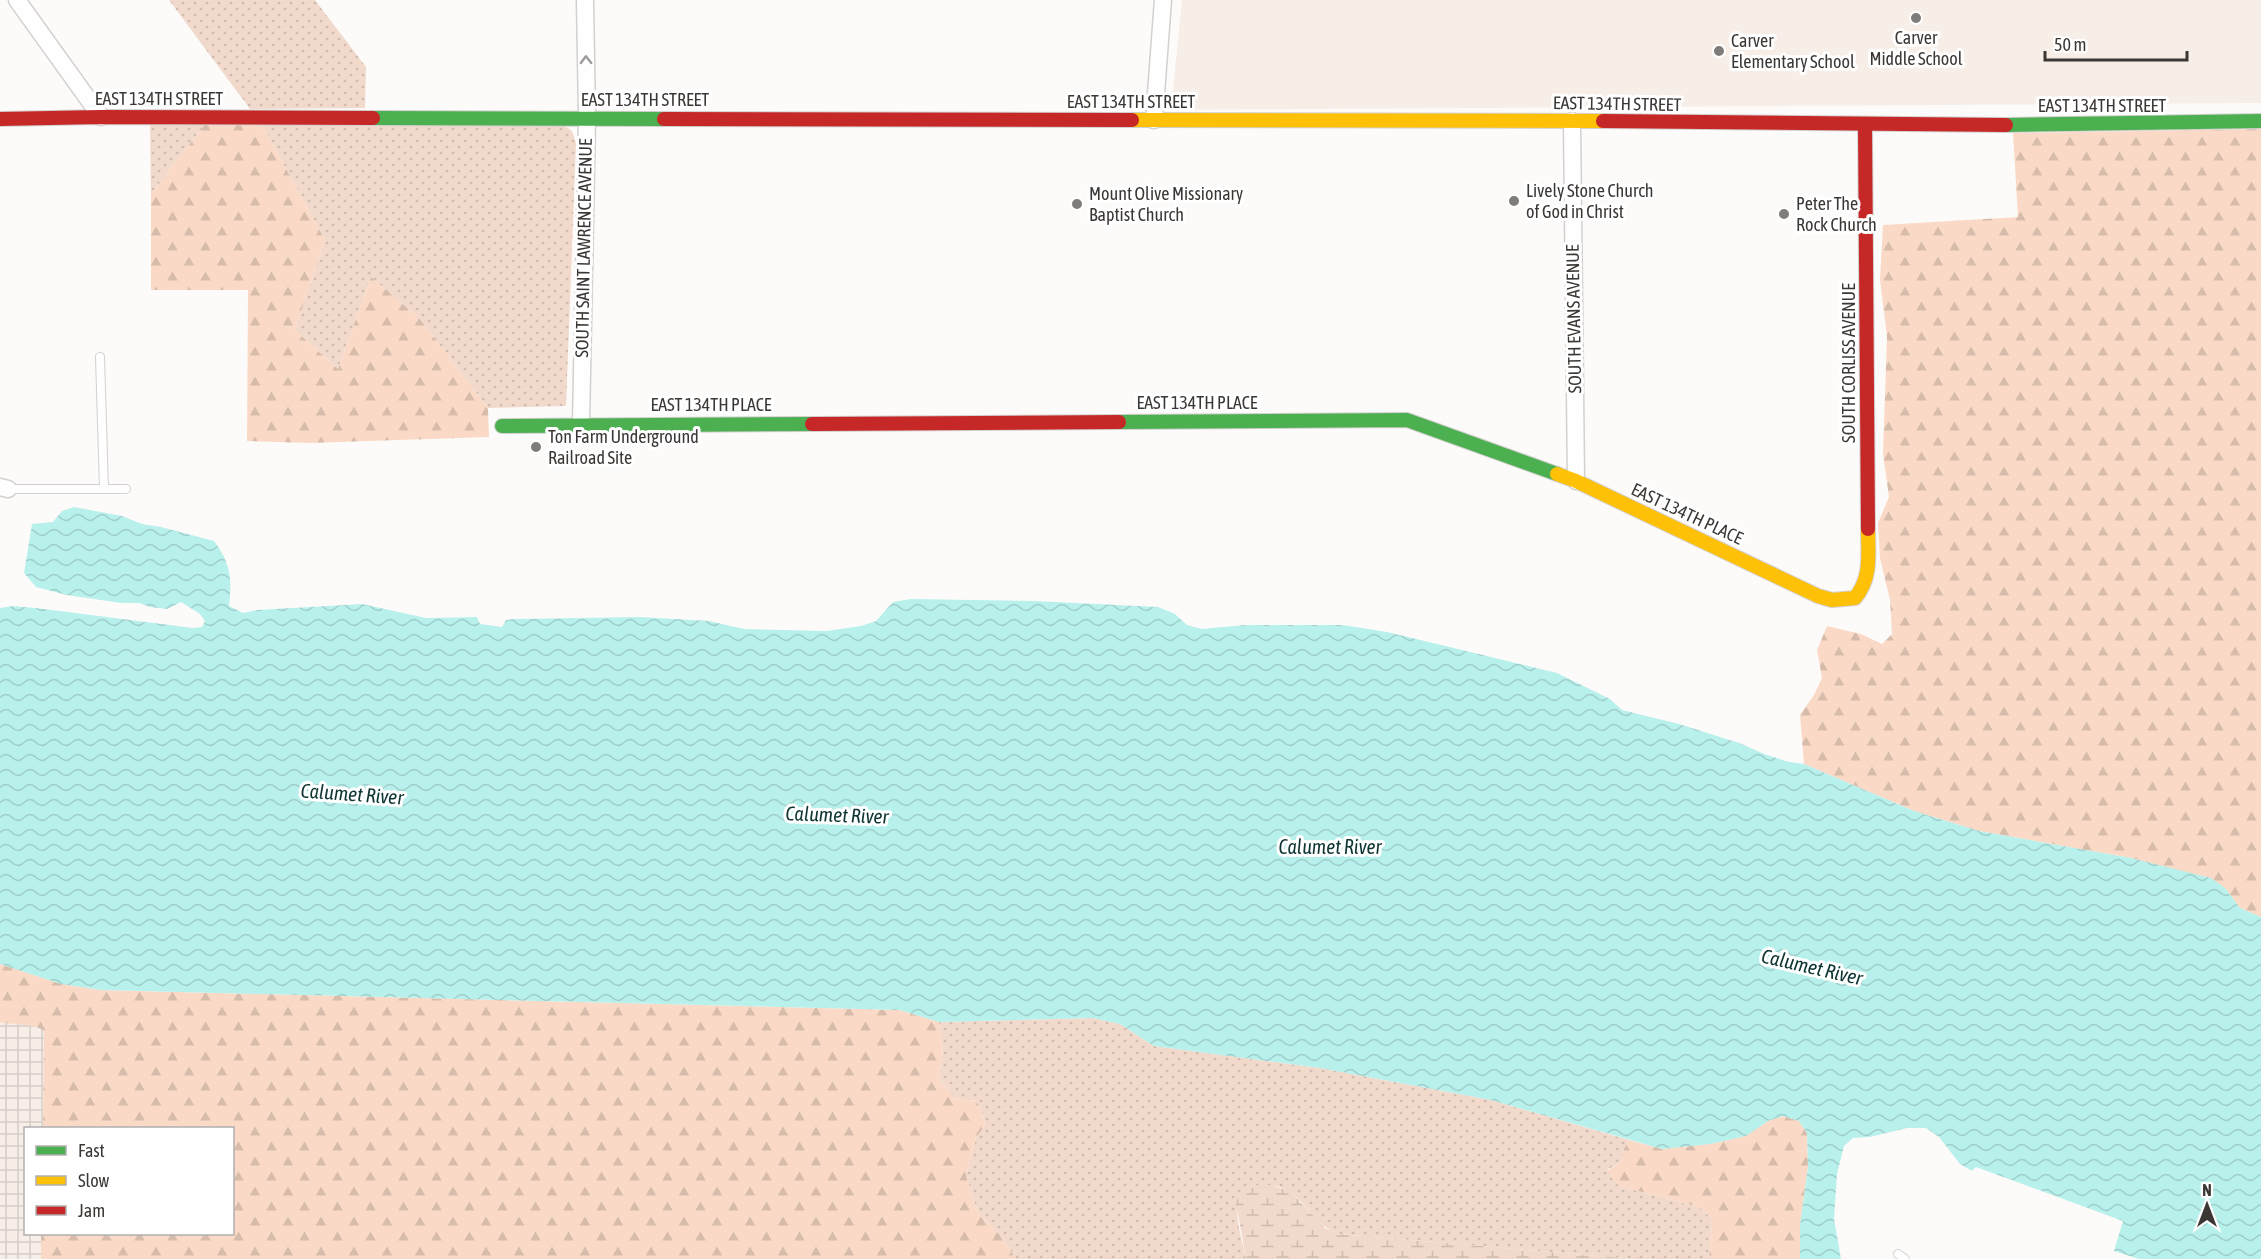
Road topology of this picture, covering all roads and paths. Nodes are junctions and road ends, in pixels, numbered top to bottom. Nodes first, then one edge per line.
1 (17, 0) edge
2 (585, 0) edge
3 (1163, 0) edge
4 (101, 117) junction
5 (587, 118) junction
6 (0, 119) edge
7 (1154, 120) junction
8 (1572, 121) junction
9 (2261, 121) edge
10 (1865, 124) junction
11 (100, 357) dead end
12 (581, 424) junction
13 (502, 426) dead end
14 (1576, 481) junction
15 (4, 488) edge
16 (104, 489) junction
17 (126, 489) dead end
18 (1855, 598) joint

1 - 4 street
5 -> 2 street, SOUTH SAINT LAWRENCE AVENUE
3 - 7 street
4 - 5 street, EAST 134TH STREET
4 - 6 street, EAST 134TH STREET
5 - 7 street, EAST 134TH STREET
5 - 12 street, SOUTH SAINT LAWRENCE AVENUE
7 - 8 street, EAST 134TH STREET
8 - 10 street, EAST 134TH STREET
8 - 14 street, SOUTH EVANS AVENUE
9 - 10 street, EAST 134TH STREET
10 - 18 street, SOUTH CORLISS AVENUE
11 - 16 lane
12 - 13 street, EAST 134TH PLACE
12 - 14 street, EAST 134TH PLACE
14 - 18 street, EAST 134TH PLACE
15 - 16 lane
16 - 17 lane

